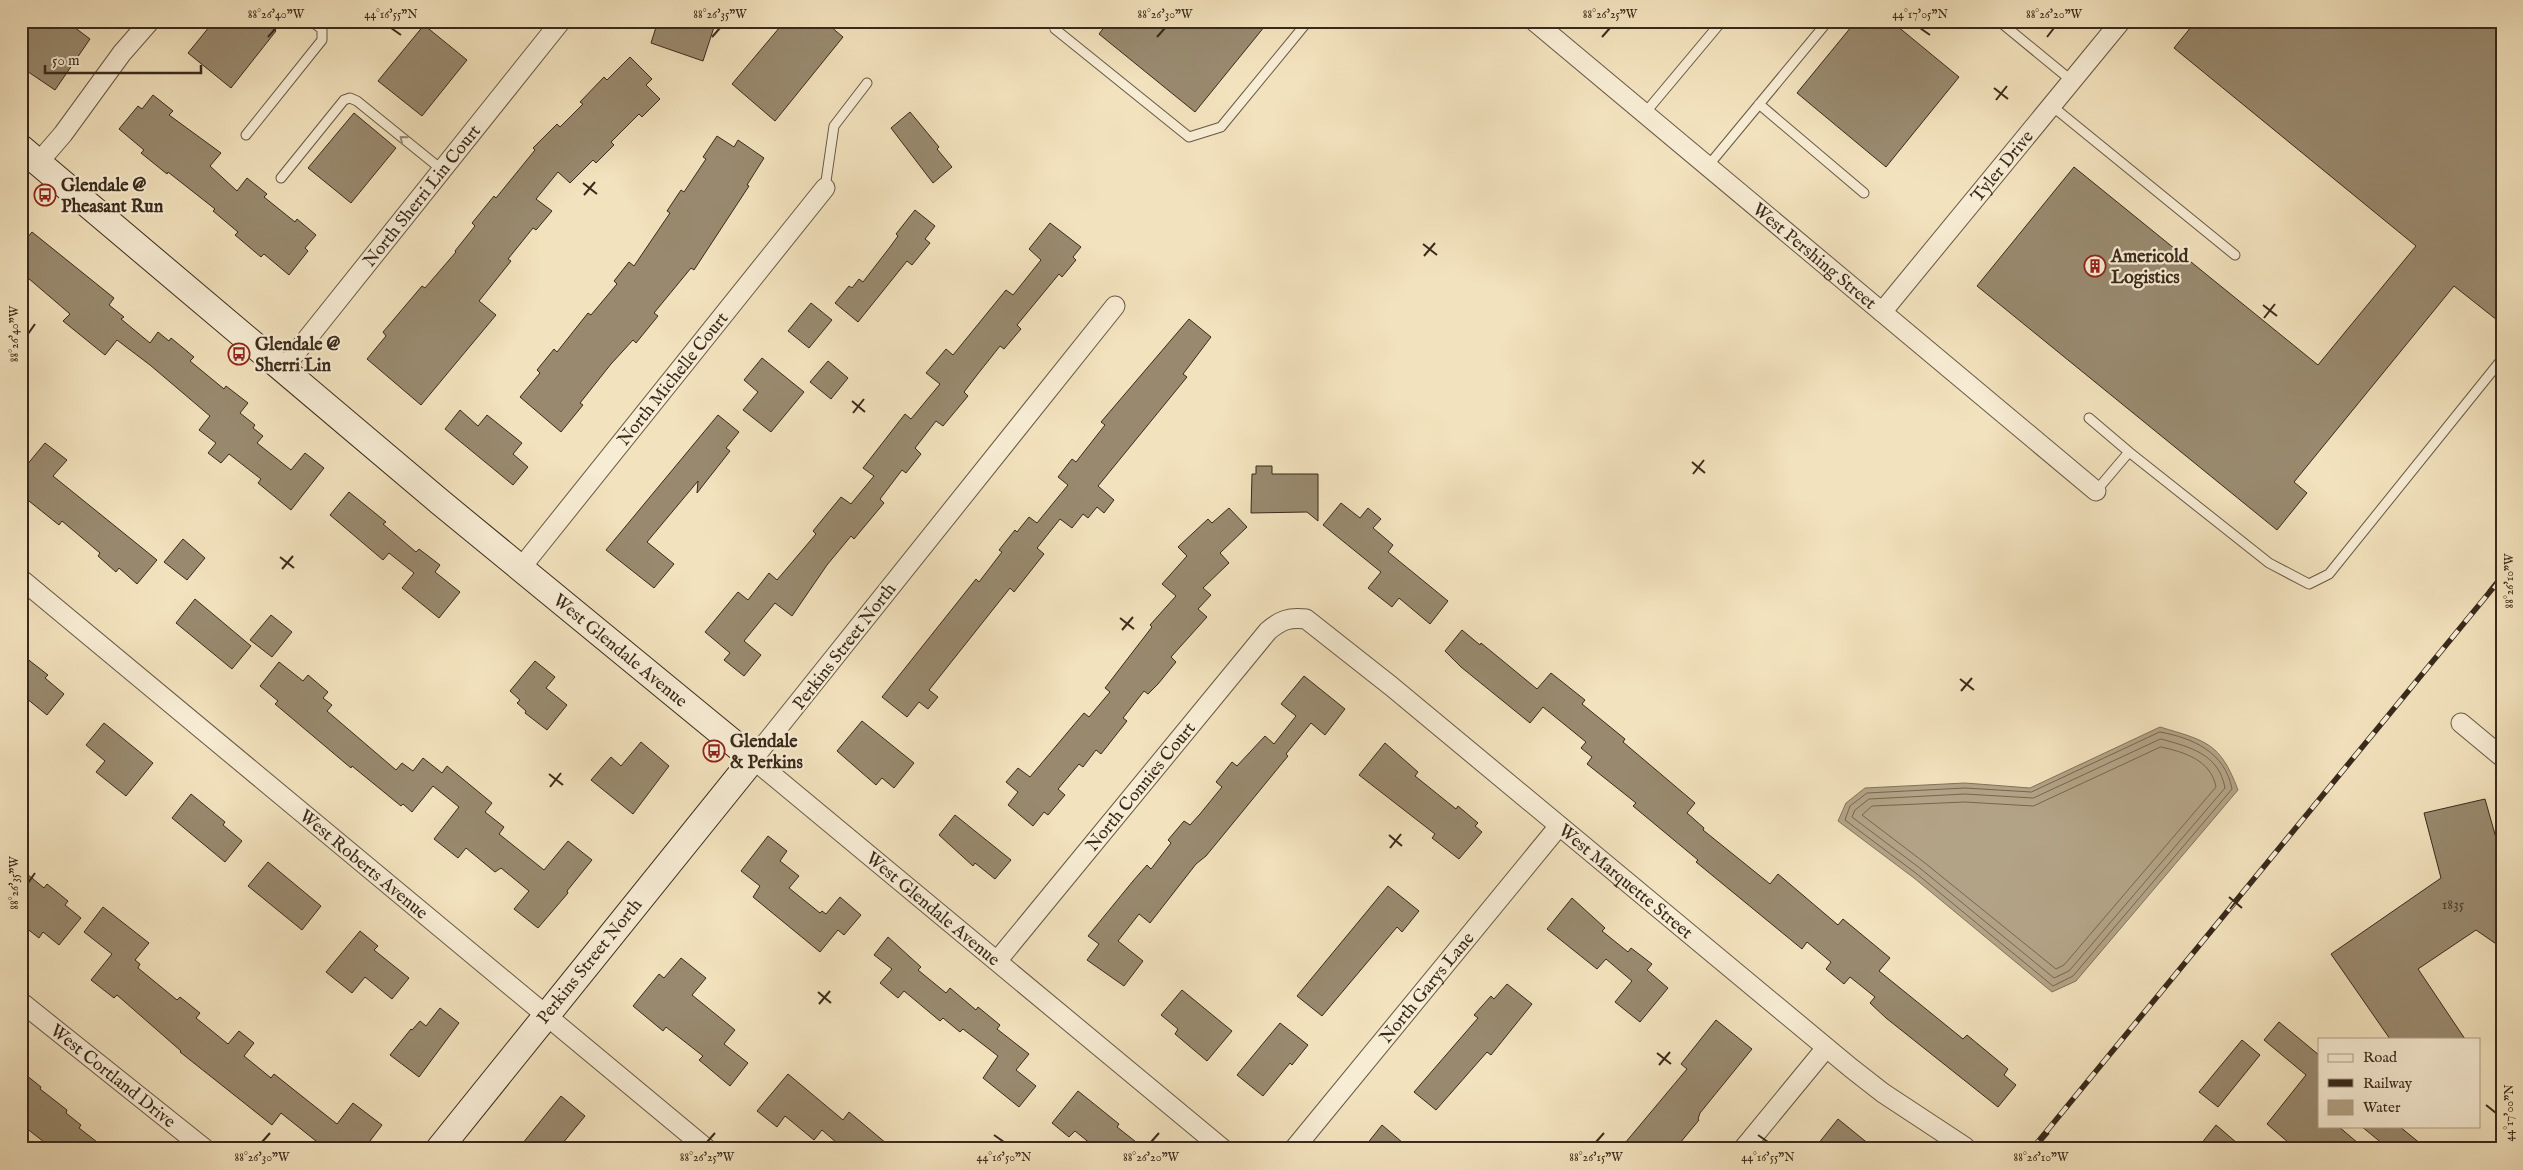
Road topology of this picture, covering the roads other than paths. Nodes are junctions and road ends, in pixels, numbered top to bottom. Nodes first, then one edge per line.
1 (312, 21) edge
2 (561, 21) edge
3 (1061, 21) edge
4 (1308, 21) edge
5 (1534, 21) edge
6 (1722, 21) edge
7 (1828, 21) edge
8 (2000, 21) edge
9 (2121, 21) edge
10 (147, 22) edge
11 (2072, 81) junction
12 (867, 83) dead end
13 (1759, 104) junction
14 (2052, 106) junction
15 (1645, 113) junction
16 (246, 135) dead end
17 (30, 155) edge
18 (1708, 166) junction
19 (441, 170) junction
20 (281, 178) dead end
21 (825, 188) joint
22 (1864, 193) dead end
23 (2235, 255) dead end
24 (1115, 306) dead end
25 (1882, 312) junction
26 (2502, 359) edge
27 (283, 370) junction
28 (2089, 418) dead end
29 (2129, 452) junction
30 (2096, 491) joint
31 (520, 569) junction
32 (21, 579) edge
33 (1290, 617) joint
34 (2461, 723) dead end
35 (2502, 758) edge
36 (753, 759) junction
37 (1559, 826) junction
38 (997, 962) junction
39 (21, 1002) edge
40 (546, 1015) junction
41 (1826, 1048) junction
42 (1965, 1147) dead end
43 (205, 1149) edge
44 (439, 1149) edge
45 (707, 1149) edge
46 (1223, 1149) edge
47 (1294, 1149) edge
48 (1743, 1149) edge

1 - 16 lane
2 - 19 street, North Sherri Lin Court
3 - 4 lane
5 - 15 street, West Pershing Street
6 - 15 lane
7 - 13 lane
8 - 11 lane
9 - 11 street, Tyler Drive
10 - 17 street
11 - 14 street, Tyler Drive
12 - 21 lane
13 - 18 lane
13 - 22 lane
14 - 23 lane
14 - 25 street, Tyler Drive
15 - 18 street, West Pershing Street
17 - 27 street, West Glendale Avenue
18 - 25 street, West Pershing Street
19 -> 20 lane
19 - 27 street, North Sherri Lin Court
21 - 31 street, North Michelle Court
24 - 36 street, Perkins Street North
25 - 30 street, West Pershing Street
26 - 29 lane
27 - 31 street, West Glendale Avenue
28 - 29 lane
29 - 30 lane
31 - 36 street, West Glendale Avenue
32 - 40 street, West Roberts Avenue
33 - 37 street, West Marquette Street
33 - 38 street, North Connies Court
34 - 35 street
36 - 38 street, West Glendale Avenue
36 - 40 street, Perkins Street North
37 - 41 street, West Marquette Street
37 - 47 street, North Garys Lane
38 - 46 street, West Glendale Avenue
39 - 43 street, West Cortland Drive
40 - 44 street, Perkins Street North
40 - 45 street, West Roberts Avenue
41 - 42 street, West Marquette Street
41 - 48 street

